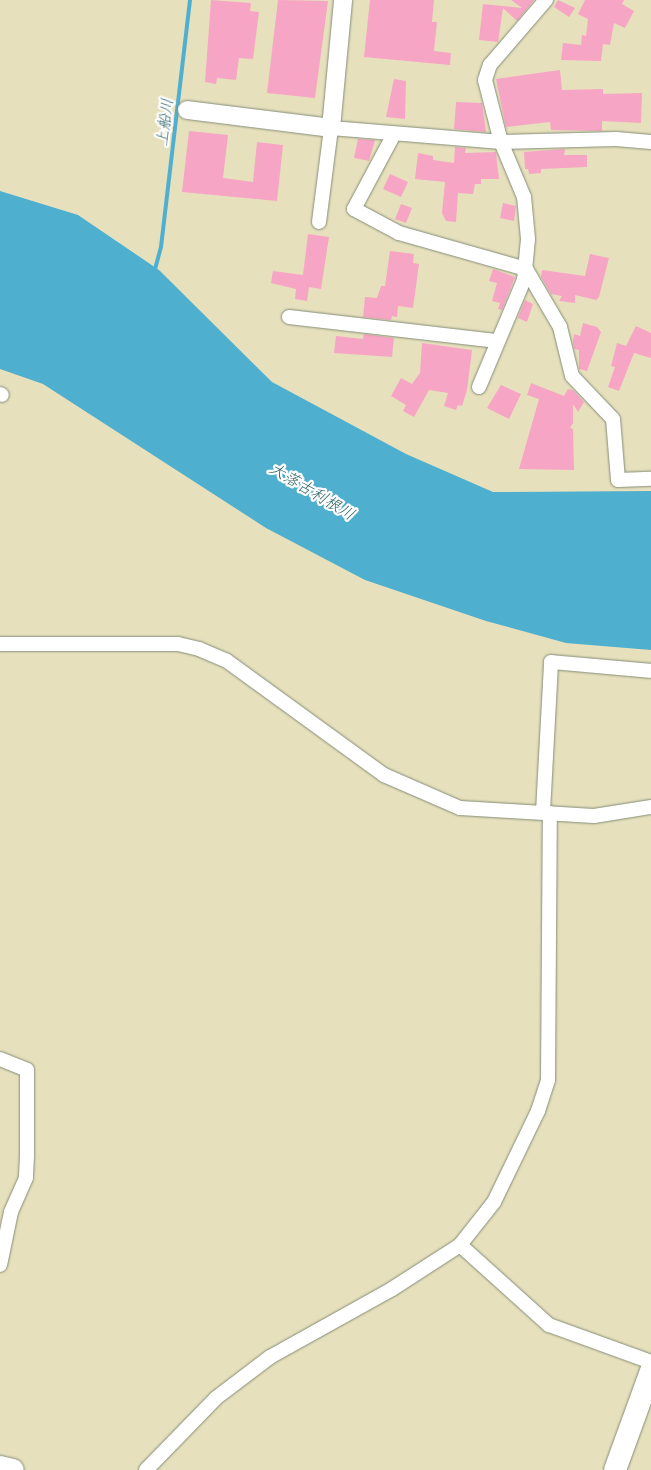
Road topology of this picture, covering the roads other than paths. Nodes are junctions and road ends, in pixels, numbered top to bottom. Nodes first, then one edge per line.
1 (343, 0) edge
2 (546, 0) edge
3 (187, 110) dead end
4 (331, 128) junction
5 (394, 134) junction
6 (500, 142) junction
7 (651, 142) edge
8 (318, 222) dead end
9 (526, 269) junction
10 (289, 317) dead end
11 (498, 341) junction
12 (479, 387) dead end
13 (651, 479) edge
14 (0, 644) edge
15 (0, 655) edge
16 (651, 671) edge
17 (651, 807) edge
18 (546, 813) junction
19 (0, 1059) edge
20 (6, 1212) edge
21 (460, 1245) junction
22 (0, 1266) edge
23 (651, 1362) edge
24 (651, 1372) edge
25 (0, 1467) edge
26 (13, 1470) edge
27 (146, 1470) edge
28 (615, 1470) edge

1 - 4 street
2 - 6 street
3 - 4 street
4 - 5 street
4 - 8 street
5 - 6 street
5 - 9 street
6 - 7 street
6 - 9 street
9 - 11 street
9 - 13 street
10 - 11 street
11 - 12 street
14 - 15 street
14 - 18 street
16 - 18 street
17 - 18 street
18 - 21 street
19 - 20 street
20 - 22 street
21 - 23 street
21 - 27 street
24 - 28 main road
25 - 26 main road

